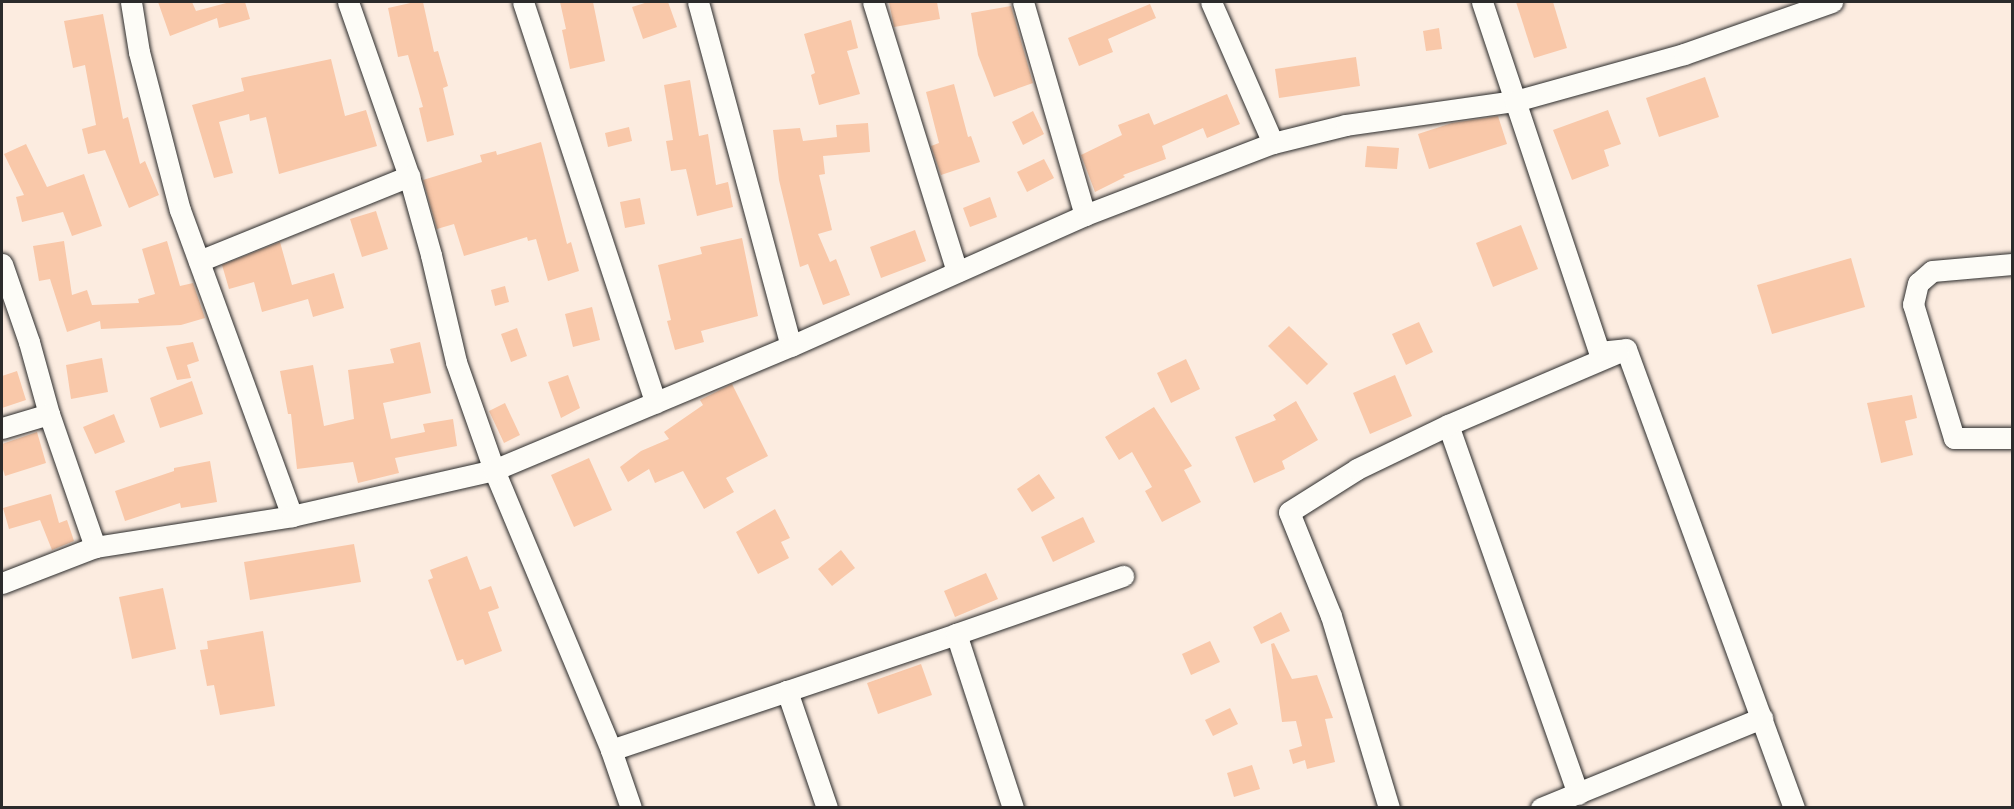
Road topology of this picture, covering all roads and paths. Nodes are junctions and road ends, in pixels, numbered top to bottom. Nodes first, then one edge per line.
1 (131, 2) edge
2 (348, 2) edge
3 (523, 2) edge
4 (698, 2) edge
5 (873, 2) edge
6 (1023, 2) edge
7 (1211, 2) edge
8 (1482, 2) edge
9 (1832, 2) edge
10 (1515, 101) junction
11 (1273, 143) junction
12 (409, 176) junction
13 (1085, 215) junction
14 (199, 261) junction
15 (2013, 264) edge
16 (957, 271) junction
17 (3, 277) edge
18 (791, 346) junction
19 (1626, 349) junction
20 (656, 403) junction
21 (49, 414) junction
22 (1448, 425) junction
23 (2, 428) edge
24 (2013, 438) edge
25 (494, 470) junction
26 (292, 516) junction
27 (95, 547) junction
28 (1123, 576) dead end
29 (2, 583) edge
30 (956, 634) junction
31 (787, 691) junction
32 (1762, 718) junction
33 (611, 750) junction
34 (1578, 794) junction
35 (631, 807) edge
36 (827, 807) edge
37 (1013, 807) edge
38 (1389, 807) edge
39 (1541, 807) edge
40 (1794, 807) edge

1 - 14 street
2 - 12 street
3 - 20 street
4 - 18 street
5 - 16 street
6 - 13 street
7 - 11 street
8 - 10 street
9 - 10 street
10 - 11 street
10 - 19 street
11 - 13 street
12 - 14 street
12 - 25 street
13 - 16 street
14 - 26 street
15 - 24 street
16 - 18 street
17 - 21 street
18 - 20 street
19 - 22 street
19 - 32 street
20 - 25 street
21 - 23 street
21 - 27 street
22 - 34 street
22 - 38 street
25 - 26 street
25 - 33 street
26 - 27 street
27 - 29 street
28 - 30 street
30 - 31 street
30 - 37 street
31 - 33 street
31 - 36 street
32 - 34 street
32 - 40 street
33 - 35 street
34 - 39 street

